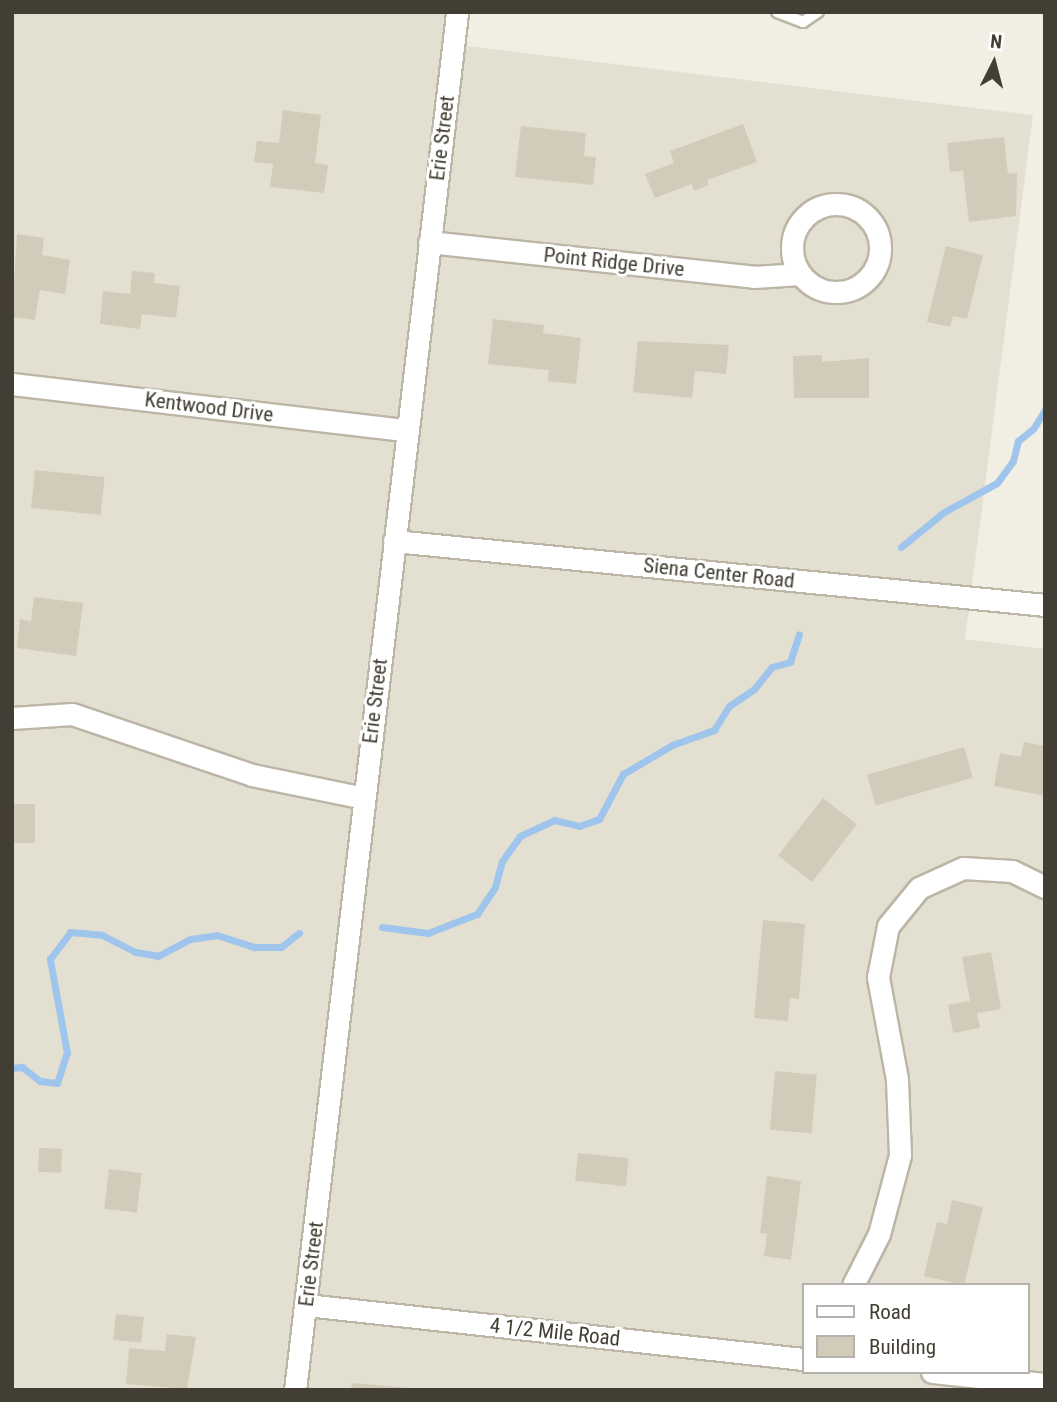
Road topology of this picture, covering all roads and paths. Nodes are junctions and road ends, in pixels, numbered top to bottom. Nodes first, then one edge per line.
1 (457, 12) edge
2 (777, 12) edge
3 (818, 12) edge
4 (429, 242) junction
5 (800, 274) junction
6 (12, 384) edge
7 (406, 430) junction
8 (394, 541) junction
9 (1045, 605) edge
10 (12, 718) edge
11 (364, 798) junction
12 (1045, 887) edge
13 (854, 1283) edge
14 (306, 1306) junction
15 (802, 1359) edge
16 (951, 1374) edge
17 (1045, 1384) edge
18 (295, 1390) edge

1 - 4 street, Erie Street
2 - 3 lane
4 - 5 street, Point Ridge Drive
4 - 7 street, Erie Street
5 - 5 street
6 - 7 street, Kentwood Drive
7 - 8 street, Erie Street
8 - 9 street, Siena Center Road
8 - 11 street, Erie Street
10 - 11 street
11 - 14 street, Erie Street
12 - 13 street
14 - 15 street, 4 1/2 Mile Road
14 - 18 street, Erie Street
16 - 17 street

